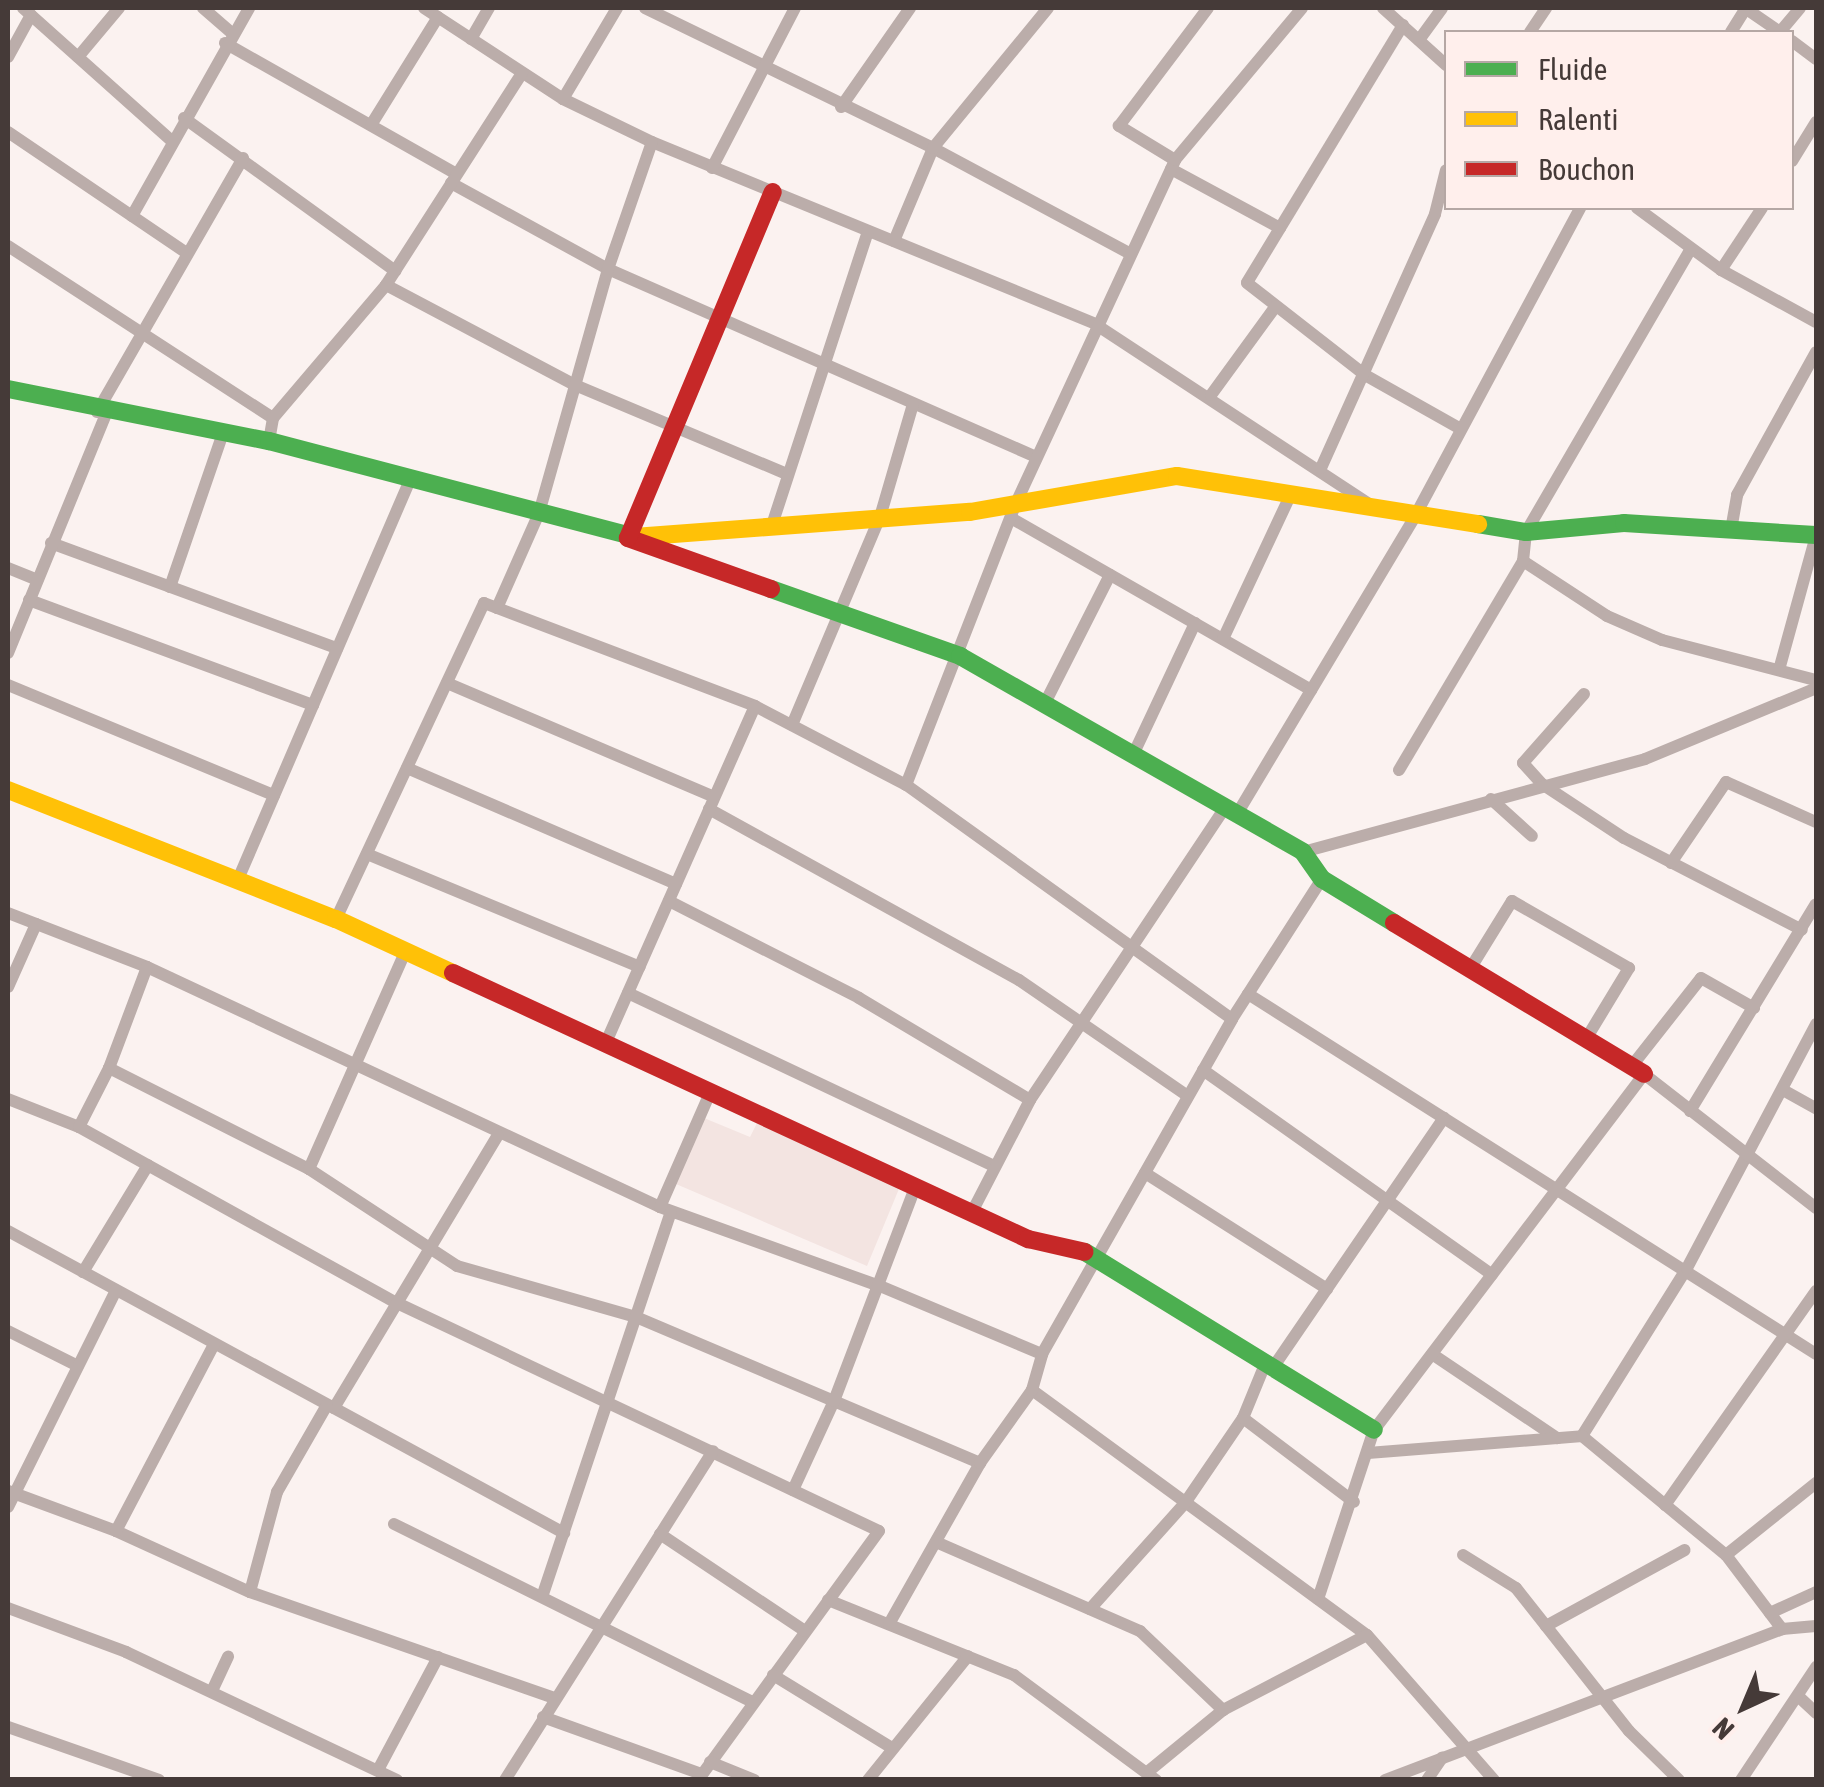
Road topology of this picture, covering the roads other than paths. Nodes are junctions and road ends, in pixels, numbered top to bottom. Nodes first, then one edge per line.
1 (119, 8) edge
2 (204, 8) edge
3 (249, 8) edge
4 (424, 8) edge
5 (489, 8) edge
6 (617, 8) edge
7 (644, 8) edge
8 (795, 8) edge
9 (910, 8) edge
10 (1048, 8) edge
11 (1208, 8) edge
12 (1302, 8) edge
13 (1384, 8) edge
14 (1442, 8) edge
15 (1546, 8) edge
16 (1745, 8) edge
17 (1800, 8) edge
18 (27, 11) edge
19 (438, 17) junction
20 (1403, 25) junction
21 (1531, 30) edge
22 (1732, 30) edge
23 (1777, 30) edge
24 (1782, 30) edge
25 (228, 37) junction
26 (470, 39) junction
27 (1419, 40) junction
28 (1794, 42) edge
29 (78, 56) junction
30 (8, 57) edge
31 (1816, 58) edge
32 (1444, 63) edge
33 (764, 67) junction
34 (522, 72) junction
35 (563, 99) junction
36 (842, 107) junction
37 (184, 118) junction
38 (1816, 122) edge
39 (371, 125) junction
40 (8, 132) edge
41 (172, 141) junction
42 (652, 142) junction
43 (934, 148) junction
44 (244, 158) junction
45 (1794, 158) edge
46 (1173, 164) junction
47 (712, 168) junction
48 (454, 178) junction
49 (1444, 178) edge
50 (773, 192) junction
51 (1579, 210) edge
52 (1640, 210) edge
53 (1761, 210) edge
54 (132, 216) junction
55 (1280, 228) junction
56 (868, 231) junction
57 (894, 241) junction
58 (8, 246) edge
59 (1690, 250) junction
60 (187, 253) junction
61 (1130, 253) junction
62 (608, 269) junction
63 (1722, 270) junction
64 (395, 271) junction
65 (386, 284) junction
66 (1276, 306) junction
67 (720, 320) junction
68 (1816, 322) edge
69 (1095, 324) junction
70 (140, 337) junction
71 (1816, 352) edge
72 (821, 364) junction
73 (1365, 375) junction
74 (575, 385) junction
75 (8, 389) edge
76 (1211, 395) junction
77 (913, 404) junction
78 (102, 413) junction
79 (272, 418) junction
80 (1462, 429) junction
81 (674, 430) junction
82 (223, 434) junction
83 (270, 442) junction
84 (1036, 457) junction
85 (1320, 468) junction
86 (787, 474) junction
87 (410, 478) junction
88 (1292, 492) junction
89 (1369, 504) junction
90 (1013, 510) junction
91 (539, 512) junction
92 (880, 517) junction
93 (1414, 518) junction
94 (772, 525) junction
95 (1731, 530) junction
96 (1526, 532) junction
97 (1816, 536) edge
98 (628, 538) junction
99 (51, 544) junction
100 (1523, 561) junction
101 (8, 568) edge
102 (1110, 575) junction
103 (37, 580) junction
104 (170, 587) junction
105 (28, 600) junction
106 (497, 608) junction
107 (840, 609) junction
108 (1195, 624) junction
109 (1223, 640) junction
110 (337, 648) junction
111 (8, 653) edge
112 (960, 656) junction
113 (1779, 670) junction
114 (1816, 680) edge
115 (447, 682) junction
116 (8, 686) edge
117 (1816, 688) edge
118 (1311, 690) junction
119 (1584, 694) dead end
120 (1044, 704) junction
121 (312, 705) junction
122 (754, 706) junction
123 (792, 725) junction
124 (1133, 755) junction
125 (407, 768) junction
126 (1398, 770) dead end
127 (1542, 784) junction
128 (906, 785) junction
129 (8, 790) edge
130 (274, 796) junction
131 (1491, 799) junction
132 (712, 803) junction
133 (1231, 811) junction
134 (1816, 822) edge
135 (1532, 836) dead end
136 (1303, 852) junction
137 (366, 854) junction
138 (1671, 863) junction
139 (239, 876) junction
140 (1322, 879) junction
141 (676, 884) junction
142 (668, 901) junction
143 (1816, 904) edge
144 (8, 913) edge
145 (336, 919) junction
146 (36, 924) junction
147 (1802, 930) junction
148 (1138, 947) junction
149 (405, 952) junction
150 (147, 967) junction
151 (640, 967) junction
152 (1470, 969) junction
153 (8, 987) edge
154 (628, 993) junction
155 (1248, 994) junction
156 (1754, 1008) junction
157 (1232, 1019) junction
158 (1083, 1024) junction
159 (1816, 1024) edge
160 (1586, 1039) junction
161 (607, 1040) junction
162 (355, 1066) junction
163 (109, 1068) junction
164 (1203, 1070) junction
165 (1638, 1071) junction
166 (1783, 1090) junction
167 (711, 1091) junction
168 (1188, 1096) junction
169 (8, 1100) edge
170 (1030, 1100) junction
171 (1816, 1108) edge
172 (1690, 1111) junction
173 (1444, 1118) junction
174 (79, 1127) junction
175 (498, 1136) junction
176 (1748, 1156) junction
177 (148, 1165) junction
178 (992, 1165) junction
179 (309, 1169) junction
180 (1145, 1173) junction
181 (915, 1188) junction
182 (1557, 1189) junction
183 (1388, 1199) junction
184 (1816, 1208) edge
185 (665, 1210) junction
186 (972, 1212) junction
187 (8, 1234) edge
188 (429, 1250) junction
189 (1098, 1255) junction
190 (1688, 1268) junction
191 (83, 1272) junction
192 (1492, 1275) junction
193 (880, 1286) junction
194 (1327, 1289) junction
195 (116, 1290) junction
196 (1816, 1290) edge
197 (397, 1303) junction
198 (636, 1317) junction
199 (8, 1330) edge
200 (1783, 1332) junction
201 (214, 1344) junction
202 (1042, 1354) junction
203 (1432, 1354) junction
204 (1816, 1354) edge
205 (1270, 1364) junction
206 (78, 1366) junction
207 (1032, 1390) junction
208 (608, 1402) junction
209 (834, 1402) junction
210 (330, 1407) junction
211 (1243, 1418) junction
212 (1374, 1430) junction
213 (1582, 1436) junction
214 (1557, 1438) junction
215 (713, 1452) junction
216 (1368, 1453) junction
217 (980, 1464) junction
218 (1816, 1483) edge
219 (793, 1490) junction
220 (10, 1497) edge
221 (1354, 1502) junction
222 (1185, 1504) junction
223 (1665, 1505) junction
224 (394, 1524) dead end
225 (116, 1531) junction
226 (564, 1533) junction
227 (660, 1534) junction
228 (936, 1542) junction
229 (1686, 1550) dead end
230 (1463, 1555) dead end
231 (1726, 1555) junction
232 (250, 1592) junction
233 (1816, 1592) edge
234 (544, 1594) junction
235 (1318, 1599) junction
236 (828, 1600) junction
237 (8, 1608) edge
238 (1090, 1609) junction
239 (1770, 1613) junction
240 (603, 1623) junction
241 (889, 1624) junction
242 (1546, 1626) junction
243 (1816, 1626) edge
244 (1782, 1630) junction
245 (805, 1632) junction
246 (1366, 1636) junction
247 (968, 1656) junction
248 (228, 1657) dead end
249 (438, 1658) junction
250 (1816, 1667) edge
251 (773, 1675) junction
252 (212, 1691) junction
253 (1798, 1696) junction
254 (554, 1698) junction
255 (1602, 1698) junction
256 (754, 1702) junction
257 (1223, 1710) junction
258 (1816, 1713) edge
259 (543, 1717) junction
260 (8, 1728) edge
261 (890, 1746) junction
262 (1467, 1748) junction
263 (1442, 1758) junction
264 (710, 1762) junction
265 (378, 1770) junction
266 (1154, 1775) edge
267 (699, 1777) edge
268 (159, 1780) edge
269 (397, 1780) edge
270 (505, 1780) edge
271 (754, 1780) edge
272 (868, 1780) edge
273 (1385, 1780) edge
274 (1427, 1780) edge
275 (1494, 1780) edge
276 (1679, 1780) edge
277 (1741, 1780) edge

1 - 29 street
2 - 25 street
3 - 25 street
4 - 19 street
5 - 26 street
6 - 35 street
7 - 33 street
8 - 33 street
9 - 36 street
10 - 43 street
11 - 46 street
12 - 46 street
13 - 20 street
14 - 27 street
15 - 21 street
16 - 22 street
16 - 23 street
17 - 24 street
18 - 29 street
18 - 30 street
19 - 26 street
19 - 39 street
20 - 27 street
20 - 55 street
25 - 37 street
25 - 39 street
26 - 34 street
27 - 32 street
28 - 31 street
29 - 41 street
33 - 36 street
33 - 47 street
34 - 35 street
34 - 48 street
35 - 42 street
36 - 43 street
37 - 41 street
37 - 44 street
38 - 45 street
39 - 48 street
40 - 54 street
41 - 54 street
42 - 47 street
42 - 62 street
43 - 57 street
43 - 61 street
44 - 60 street
44 - 64 street
46 - 55 street
46 - 61 street
47 - 50 street
48 - 62 street
48 - 64 street
49 - 73 street
50 - 56 street
50 - 67 street
51 - 80 street
52 - 59 street
53 - 63 street
54 - 60 street
55 - 66 street
56 - 57 street
56 - 72 street
57 - 69 street
58 - 70 street
59 - 63 street
59 - 96 street
60 - 70 street
61 - 69 street
62 - 67 street
62 - 74 street
63 - 68 street
64 - 65 street
65 - 74 street
65 - 79 street
66 - 73 street
66 - 76 street
67 - 72 street
67 - 81 street
69 - 76 street
69 - 84 street
70 - 78 street
70 - 79 street
71 - 95 street
72 - 77 street
72 - 86 street
73 - 80 street
73 - 85 street
74 - 81 street
74 - 91 street
75 - 78 street
76 - 85 street
77 - 84 street
77 - 92 street
78 - 82 street
78 - 99 street
79 - 83 street
80 - 93 street
81 - 86 street
81 - 98 street
82 - 83 street
82 - 104 street
83 - 87 street
84 - 90 street
85 - 89 street
86 - 94 street
87 - 91 street
87 - 110 street
88 - 89 street
88 - 90 street
88 - 109 street
89 - 93 street
90 - 92 street
90 - 102 street
90 - 112 street
91 - 98 street
91 - 106 street
92 - 94 street
92 - 107 street
93 - 96 street
93 - 118 street
94 - 98 street
95 - 96 street
95 - 97 street
96 - 100 street
97 - 113 street
98 - 107 street
99 - 103 street
99 - 104 street
100 - 113 street
100 - 126 street
101 - 103 street
102 - 108 street
102 - 120 street
103 - 105 street
104 - 110 street
105 - 111 street
105 - 121 street
106 - 115 street
106 - 122 street
107 - 112 street
107 - 123 street
108 - 109 street
108 - 124 street
109 - 118 street
110 - 121 street
112 - 120 street
112 - 128 street
113 - 114 street
115 - 125 street
115 - 132 street
116 - 130 street
117 - 127 street
118 - 133 street
119 - 127 street
120 - 124 street
121 - 130 street
122 - 123 street
122 - 132 street
123 - 128 street
124 - 133 street
125 - 137 street
125 - 141 street
127 - 131 street
127 - 138 street
128 - 148 street
129 - 139 street
130 - 139 street
131 - 135 street
131 - 136 street
132 - 141 street
132 - 158 street
133 - 136 street
133 - 148 street
134 - 138 street
136 - 140 street
137 - 145 street
137 - 151 street
138 - 147 street
139 - 145 street
140 - 152 street
140 - 155 street
141 - 142 street
142 - 151 street
142 - 170 street
143 - 147 street
144 - 146 street
145 - 149 street
146 - 150 street
146 - 153 street
147 - 156 street
148 - 157 street
148 - 158 street
149 - 161 street
149 - 162 street
150 - 162 street
150 - 163 street
151 - 154 street
152 - 160 street
152 - 160 street
154 - 161 street
154 - 178 street
155 - 157 street
155 - 173 street
156 - 165 street
156 - 172 street
157 - 164 street
158 - 168 street
158 - 170 street
159 - 166 street
160 - 165 street
161 - 167 street
162 - 175 street
162 - 179 street
163 - 174 street
163 - 179 street
164 - 168 street
164 - 183 street
165 - 172 street
165 - 182 street
166 - 171 street
166 - 176 street
167 - 181 street
167 - 185 street
168 - 180 street
169 - 174 street
170 - 178 street
172 - 176 street
173 - 182 street
173 - 183 street
174 - 177 street
175 - 185 street
175 - 188 street
176 - 184 street
176 - 190 street
177 - 191 street
177 - 197 street
178 - 186 street
179 - 188 street
180 - 189 street
180 - 194 street
181 - 186 street
181 - 193 street
182 - 190 street
182 - 192 street
183 - 192 street
183 - 194 street
185 - 193 street
185 - 198 street
186 - 189 street
187 - 191 street
188 - 197 street
188 - 198 street
189 - 202 street
189 - 205 street
190 - 200 street
190 - 213 street
191 - 195 street
192 - 203 street
193 - 202 street
193 - 209 street
194 - 205 street
195 - 201 street
195 - 206 street
196 - 200 street
197 - 208 street
197 - 210 street
198 - 208 street
198 - 209 street
199 - 206 street
200 - 204 street
200 - 223 street
201 - 210 street
201 - 225 street
202 - 207 street
203 - 212 street
203 - 214 street
205 - 211 street
205 - 212 street
206 - 220 street
207 - 217 street
207 - 222 street
208 - 215 street
208 - 226 street
209 - 217 street
209 - 219 street
210 - 226 street
210 - 232 street
211 - 221 street
211 - 222 street
212 - 216 street
213 - 214 street
213 - 223 street
214 - 216 street
215 - 219 street
215 - 227 street
216 - 221 street
217 - 228 street
218 - 231 street
219 - 236 street
220 - 225 street
221 - 235 street
222 - 235 street
222 - 238 street
223 - 231 street
224 - 234 street
225 - 232 street
226 - 234 street
227 - 240 street
227 - 245 street
228 - 238 street
228 - 241 street
229 - 242 street
230 - 242 street
231 - 239 street
232 - 249 street
233 - 239 street
234 - 240 street
235 - 246 street
236 - 241 street
236 - 245 street
237 - 252 street
238 - 257 street
239 - 244 street
240 - 254 street
240 - 256 street
241 - 247 street
242 - 255 street
243 - 244 street
244 - 255 street
245 - 251 street
246 - 257 street
246 - 262 street
247 - 261 street
247 - 266 street
248 - 252 street
249 - 254 street
249 - 265 street
250 - 253 street
251 - 256 street
251 - 261 street
252 - 265 street
253 - 258 street
253 - 277 street
254 - 259 street
255 - 262 street
255 - 276 street
256 - 264 street
257 - 266 street
259 - 267 street
259 - 270 street
260 - 268 street
261 - 272 street
262 - 263 street
262 - 275 street
263 - 273 street
263 - 274 street
264 - 267 street
264 - 271 street
265 - 269 street

